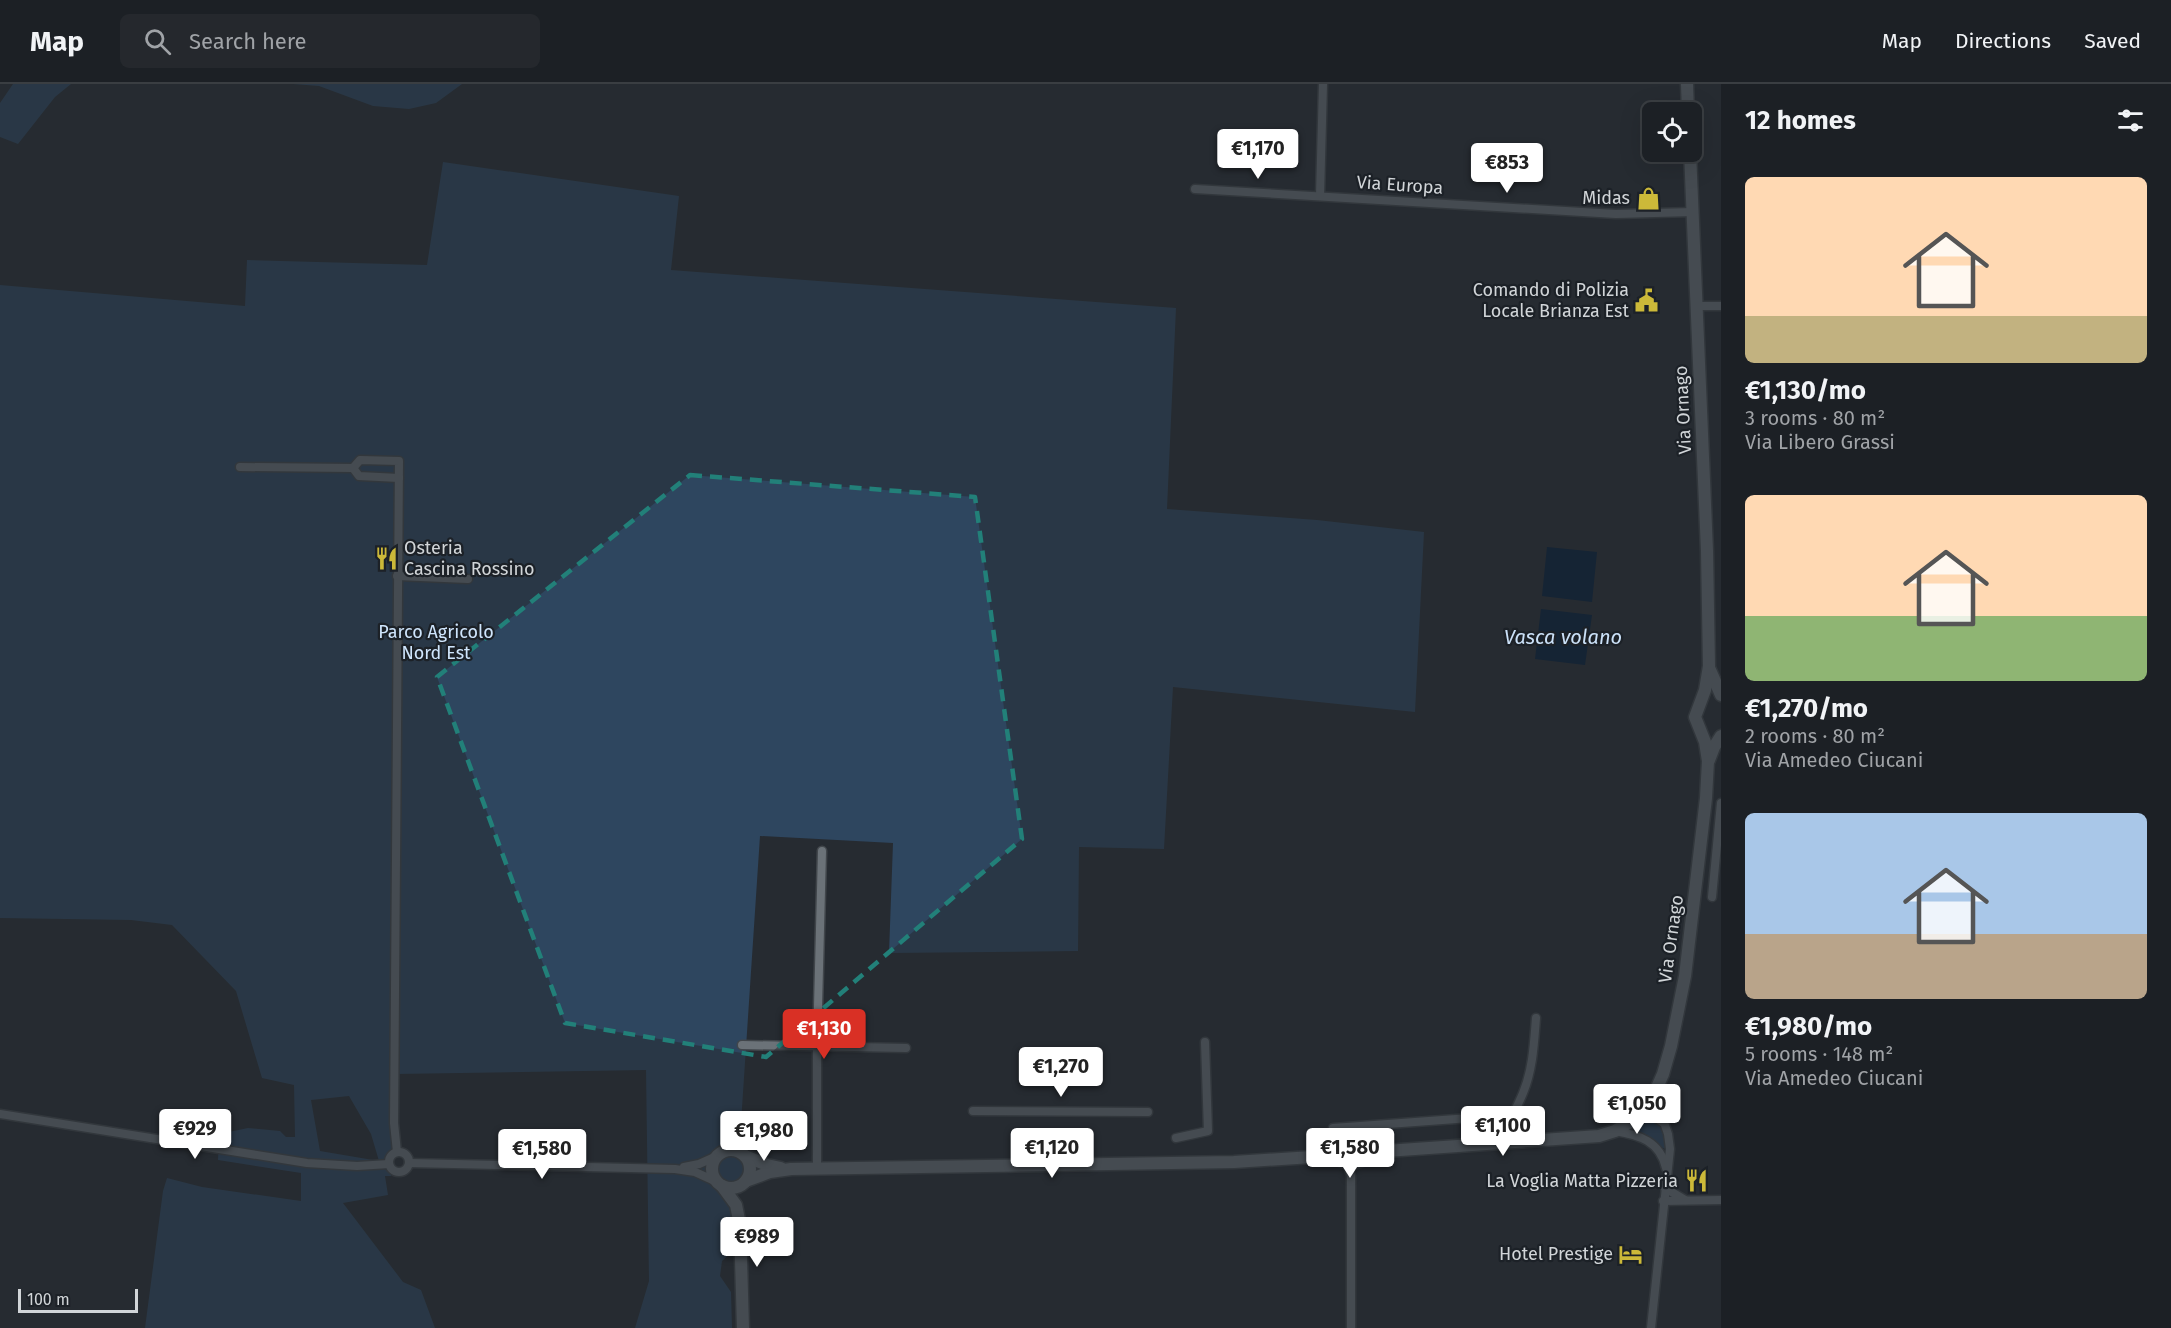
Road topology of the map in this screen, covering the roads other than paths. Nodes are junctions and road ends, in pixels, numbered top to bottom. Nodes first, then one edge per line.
1 (1323, 84) edge
2 (1687, 84) edge
3 (1688, 102) edge
4 (1690, 162) edge
5 (1195, 189) dead end
6 (1320, 196) junction
7 (1693, 212) junction
8 (1697, 306) junction
9 (1721, 306) edge
10 (240, 466) dead end
11 (353, 468) junction
12 (399, 478) junction
13 (397, 576) junction
14 (468, 579) dead end
15 (1709, 666) junction
16 (1721, 696) edge
17 (1700, 703) junction
18 (1699, 728) junction
19 (1721, 735) edge
20 (1708, 761) junction
21 (1721, 803) edge
22 (822, 851) dead end
23 (1715, 868) junction
24 (1698, 870) junction
25 (1712, 897) dead end
26 (1536, 1018) dead end
27 (1205, 1042) dead end
28 (742, 1045) dead end
29 (817, 1046) junction
30 (906, 1048) dead end
31 (1657, 1089) junction
32 (973, 1111) dead end
33 (1148, 1112) dead end
34 (1640, 1113) junction
35 (0, 1114) edge
36 (1511, 1115) junction
37 (1663, 1122) junction
38 (1333, 1128) dead end
39 (1615, 1131) junction
40 (1176, 1138) dead end
41 (1501, 1142) junction
42 (1364, 1144) junction
43 (1339, 1145) junction
44 (1386, 1151) junction
45 (397, 1152) junction
46 (717, 1156) junction
47 (745, 1156) junction
48 (1312, 1157) junction
49 (1352, 1161) junction
50 (409, 1163) junction
51 (389, 1164) junction
52 (817, 1168) junction
53 (675, 1169) junction
54 (791, 1169) junction
55 (1666, 1173) junction
56 (745, 1181) junction
57 (719, 1184) junction
58 (1665, 1188) junction
59 (1686, 1200) junction
60 (1721, 1200) edge
61 (1663, 1201) junction
62 (738, 1212) junction
63 (743, 1328) edge
64 (1351, 1328) edge
65 (1651, 1328) edge

1 - 6 street
2 - 3 main road
4 - 7 main road, Via Ornago
5 - 6 street, Via Europa
6 - 7 street, Via Europa
7 - 8 main road, Via Ornago
8 - 9 street
8 - 15 main road, Via Ornago
10 - 11 street
11 - 12 street
11 - 12 street
12 - 13 street
13 - 14 street
13 - 45 street
15 - 16 main road, Via Ornago
15 - 17 main road, Via Ornago
16 - 17 main road, Via Ornago
17 - 18 main road, Via Ornago
18 - 19 main road, Via Ornago
18 - 20 main road, Via Ornago
19 - 20 main road, Via Ornago
20 - 24 main road, Via Ornago
21 - 23 street
22 - 29 street
23 - 24 street
23 - 25 street
24 - 31 main road, Via Ornago
26 - 36 street
27 - 40 street
28 - 29 street
29 - 30 street
29 - 52 street
31 - 34 main road, Via Ornago
31 - 37 street
32 - 33 street
34 - 37 street
34 - 39 main road, Via Ornago
35 - 51 street
36 - 38 street
36 - 41 street
37 - 55 street
39 - 41 main road
39 - 55 street
41 - 44 main road
42 - 43 main road
42 - 44 main road
42 - 49 main road
43 - 48 main road
43 - 49 main road
44 - 49 main road
45 - 50 street
45 - 51 street
46 - 47 main road
46 - 53 street
46 - 57 main road
47 - 54 main road
47 - 56 main road
48 - 49 main road
48 - 52 main road
49 - 64 street
50 - 51 street
50 - 53 street
52 - 54 main road
53 - 57 street
54 - 56 main road
55 - 58 street
56 - 57 main road
56 - 62 main road
57 - 62 main road
58 - 59 street
58 - 61 street
59 - 60 street
59 - 61 street
61 - 65 street
62 - 63 main road

